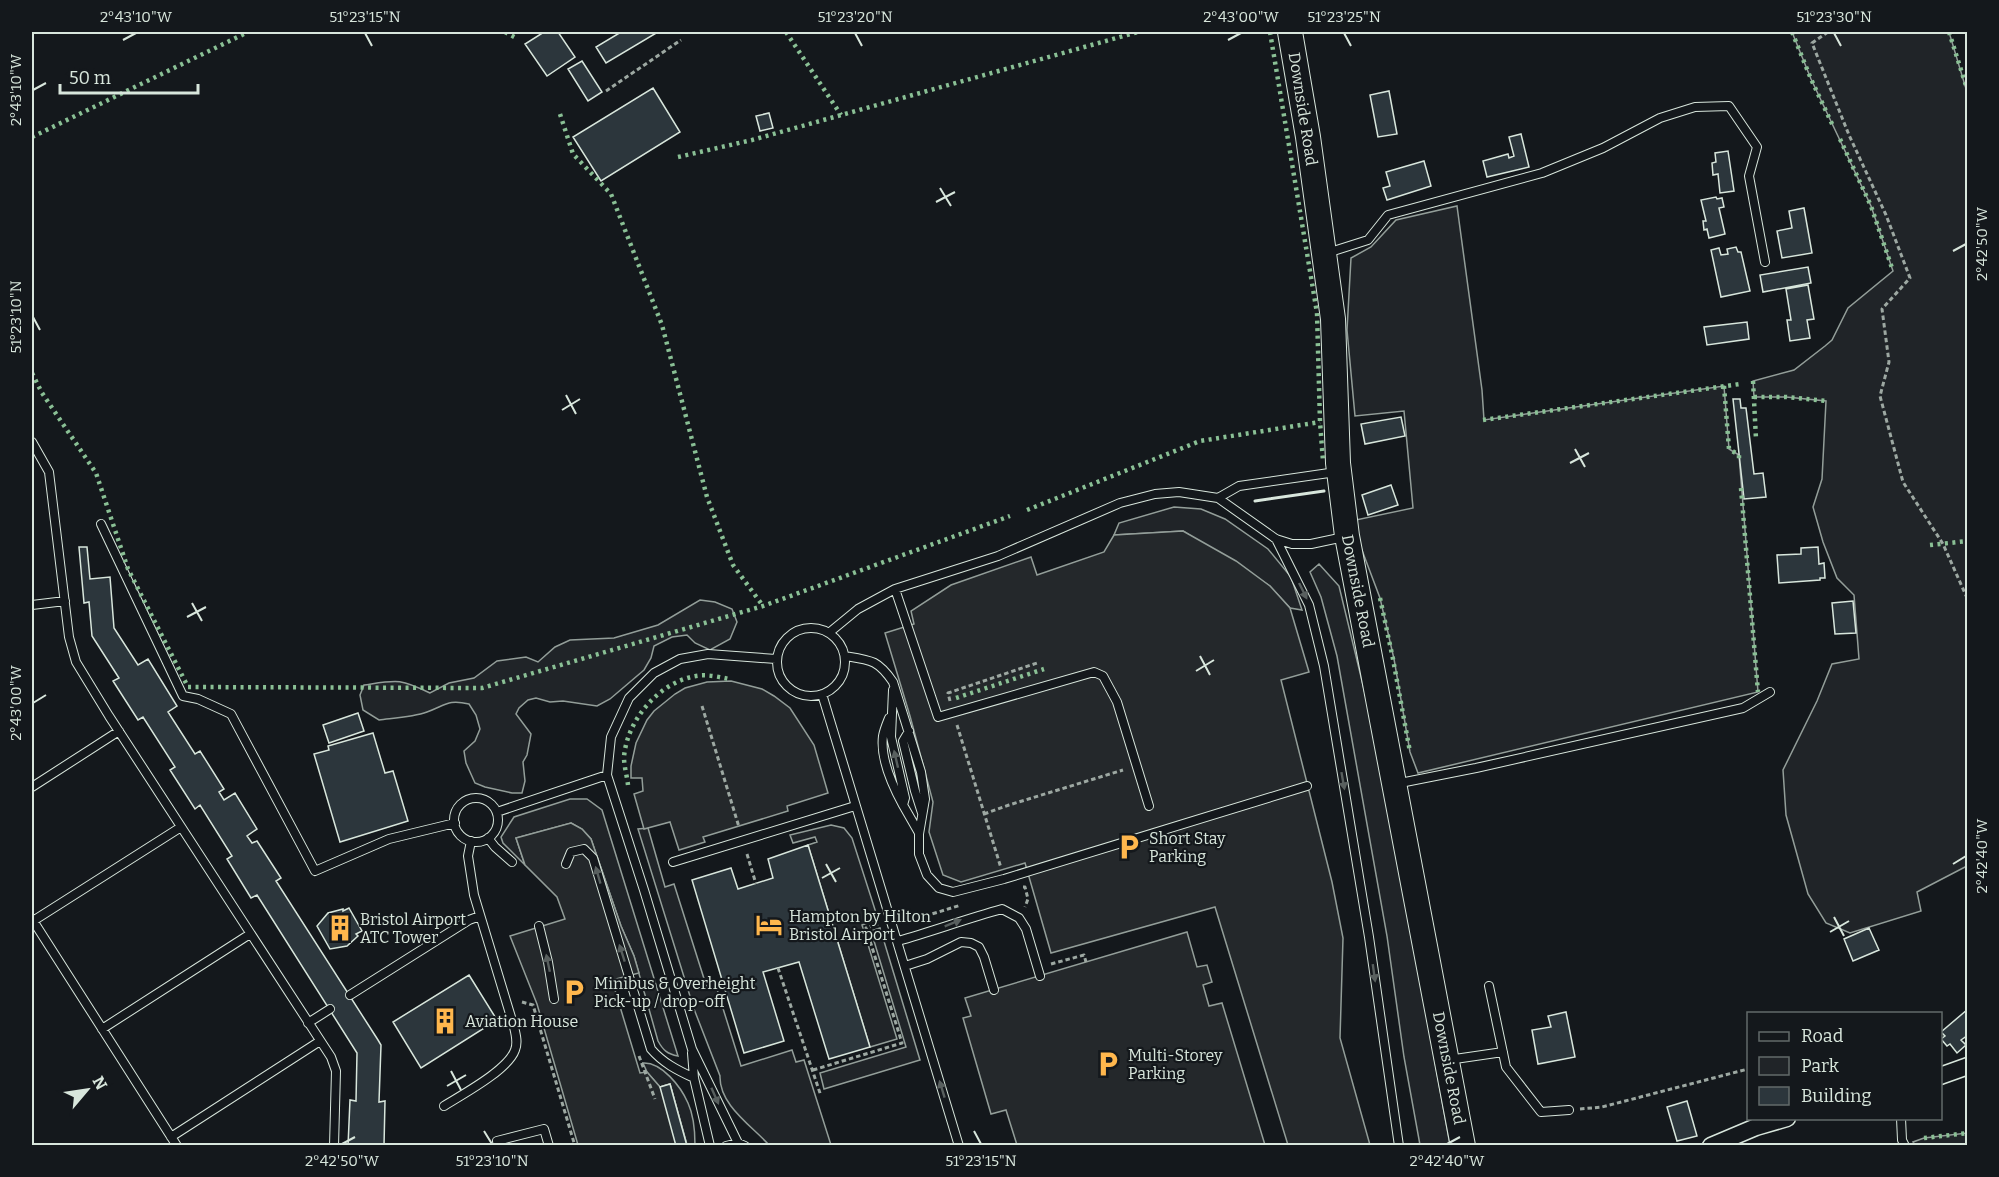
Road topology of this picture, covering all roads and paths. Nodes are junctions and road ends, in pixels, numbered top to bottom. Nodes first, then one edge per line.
1 (1290, 32) edge
2 (1828, 32) edge
3 (681, 40) dead end
4 (606, 91) dead end
5 (1324, 254) junction
6 (1765, 262) dead end
7 (32, 442) edge
8 (1339, 471) junction
9 (1218, 498) junction
10 (101, 524) dead end
11 (1347, 536) junction
12 (1276, 538) junction
13 (895, 589) junction
14 (1968, 600) edge
15 (65, 601) junction
16 (32, 605) edge
17 (830, 632) junction
18 (845, 656) junction
19 (776, 658) junction
20 (1037, 663) dead end
21 (893, 682) junction
22 (1770, 692) dead end
23 (822, 694) junction
24 (702, 706) dead end
25 (953, 713) junction
26 (119, 731) junction
27 (1137, 766) junction
28 (607, 775) junction
29 (1395, 784) junction
30 (1307, 786) dead end
31 (32, 787) edge
32 (855, 806) junction
33 (1149, 806) dead end
34 (497, 812) junction
35 (984, 814) junction
36 (455, 823) junction
37 (181, 827) junction
38 (919, 834) junction
39 (488, 838) junction
40 (743, 840) junction
41 (471, 841) junction
42 (673, 861) dead end
43 (512, 862) dead end
44 (566, 864) dead end
45 (1004, 879) junction
46 (756, 884) dead end
47 (1024, 908) dead end
48 (480, 916) junction
49 (32, 920) edge
50 (878, 924) dead end
51 (539, 926) dead end
52 (250, 934) junction
53 (898, 941) junction
54 (905, 966) junction
55 (778, 968) dead end
56 (1040, 976) dead end
57 (1489, 986) dead end
58 (994, 990) dead end
59 (350, 995) dead end
60 (554, 999) dead end
61 (522, 1002) dead end
62 (330, 1009) dead end
63 (308, 1023) junction
64 (102, 1029) junction
65 (320, 1041) junction
66 (692, 1049) junction
67 (1503, 1052) junction
68 (1448, 1060) junction
69 (1968, 1066) edge
70 (813, 1070) junction
71 (1747, 1070) edge
72 (1942, 1076) edge
73 (694, 1078) junction
74 (821, 1096) dead end
75 (444, 1106) dead end
76 (1569, 1110) joint
77 (1782, 1120) edge
78 (1901, 1120) edge
79 (171, 1137) junction
80 (742, 1144) edge
81 (177, 1146) edge
82 (334, 1146) edge
83 (498, 1146) edge
84 (549, 1146) edge
85 (575, 1146) edge
86 (710, 1146) edge
87 (726, 1146) edge
88 (959, 1146) edge
89 (1399, 1146) edge
90 (1463, 1146) edge
91 (1711, 1146) edge
92 (1905, 1146) edge

1 - 5 street, Downside Road
2 - 14 path
3 - 4 path
5 - 6 lane
5 - 8 street, Downside Road
7 - 15 lane
8 - 9 lane
8 - 11 street, Downside Road
9 - 12 lane
9 - 13 lane
10 - 36 lane
11 - 12 lane
11 - 29 street, Downside Road
12 -> 89 lane
13 - 17 lane
13 - 25 lane
15 - 16 lane
15 - 26 lane
17 - 18 lane
17 - 19 lane
18 - 21 lane
18 - 23 lane
19 - 23 lane
19 - 28 lane
20 - 25 path
21 - 38 lane
38 -> 21 lane
22 - 29 lane
23 - 32 lane
24 - 40 path
25 - 27 lane
25 - 35 path
26 - 31 lane
26 - 37 lane
27 - 33 lane
27 - 35 path
28 - 34 lane
28 - 66 lane
29 - 68 street, Downside Road
30 - 45 lane
32 - 40 lane
32 - 53 lane
34 - 36 lane
34 - 39 lane
35 - 45 path
36 - 41 lane
37 - 49 lane
37 - 52 lane
38 - 45 lane
39 - 41 lane
39 - 43 lane
40 - 42 lane
40 - 46 path
41 - 48 lane
73 -> 44 lane
45 - 47 path
48 - 59 lane
48 - 75 lane
49 - 64 lane
50 - 70 path
60 -> 51 lane
52 - 63 lane
52 - 64 lane
53 - 54 lane
53 -> 56 lane
54 - 58 lane
88 -> 54 lane
55 - 70 path
57 - 67 lane
61 - 85 path
62 - 63 lane
63 - 65 lane
64 - 79 lane
65 - 79 lane
65 - 82 lane
66 - 73 lane
66 -> 80 lane
67 - 68 lane
67 - 76 lane
68 - 90 street, Downside Road
69 - 72 street
70 - 74 path
71 - 76 path
73 - 86 lane
77 - 91 street
78 - 92 lane
79 - 81 lane
80 - 87 lane
83 - 84 lane

